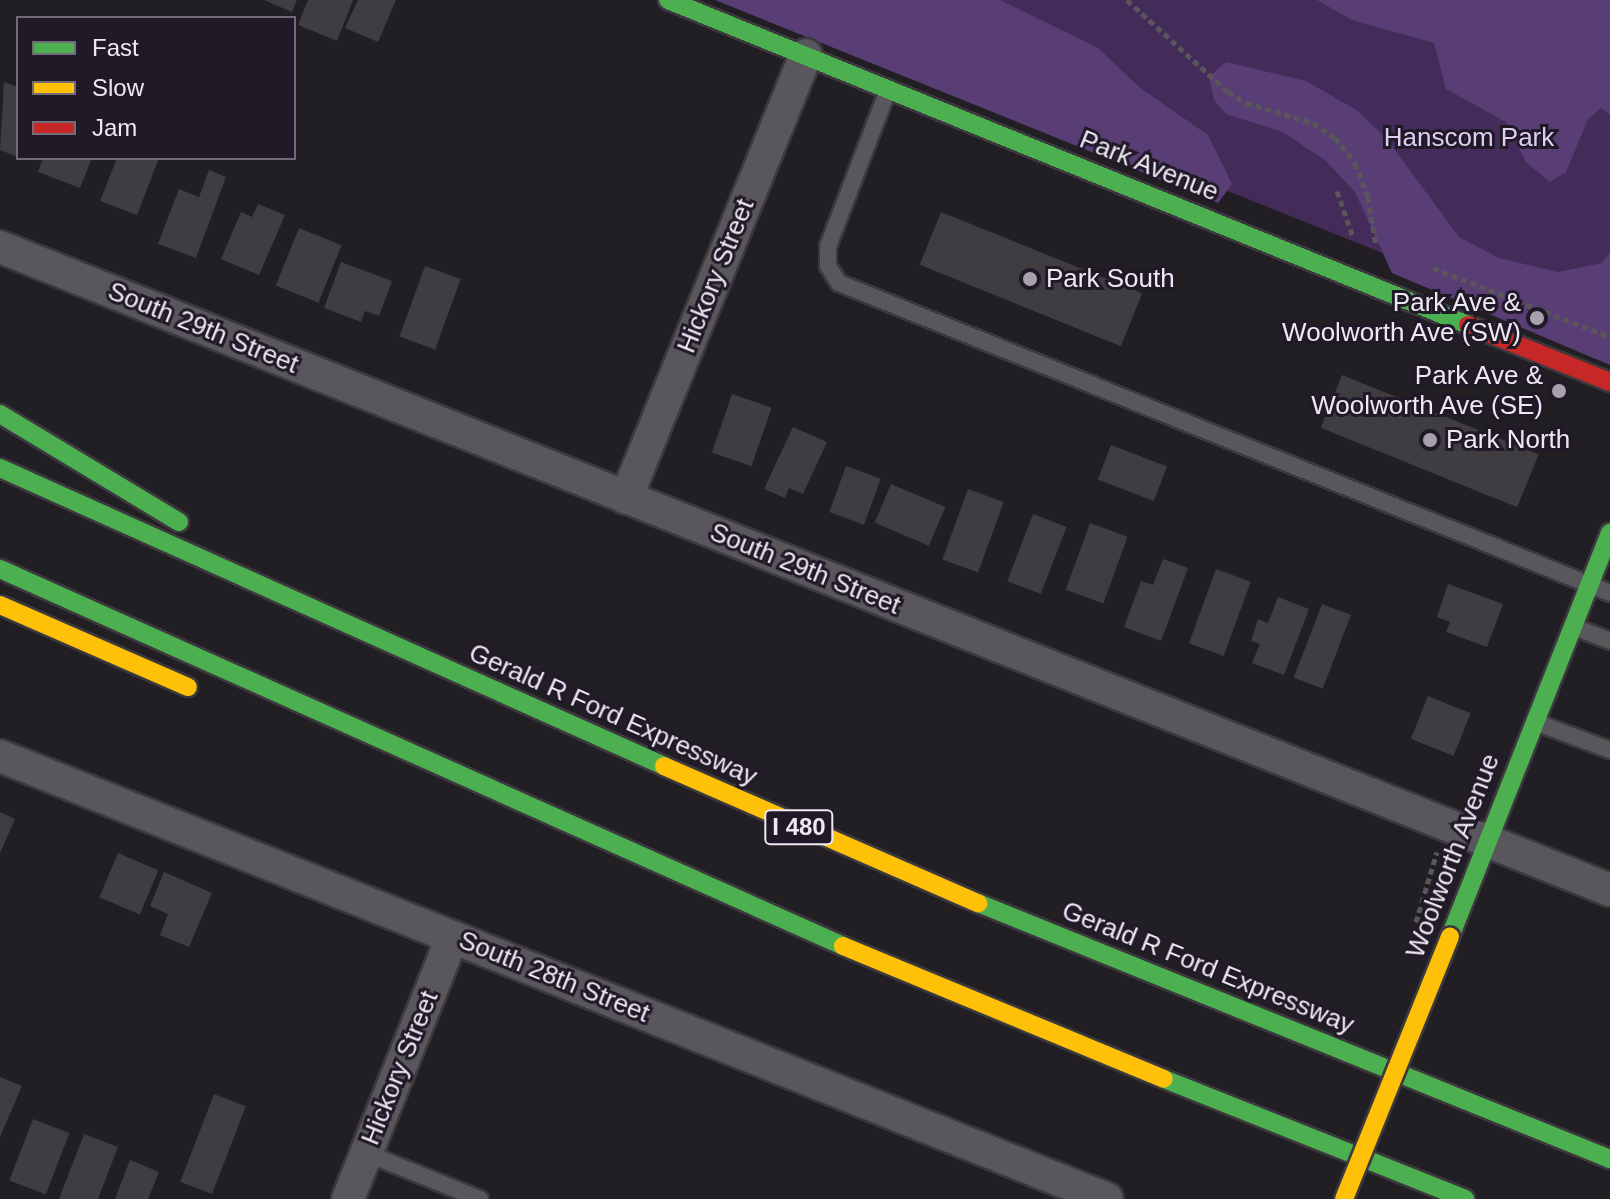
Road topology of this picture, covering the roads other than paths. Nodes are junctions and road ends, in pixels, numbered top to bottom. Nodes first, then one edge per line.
1 (668, 0) edge
2 (806, 55) junction
3 (889, 89) junction
4 (0, 247) edge
5 (1610, 382) edge
6 (0, 414) edge
7 (0, 468) edge
8 (626, 498) junction
9 (1610, 532) edge
10 (0, 569) edge
11 (1588, 587) junction
12 (1610, 593) edge
13 (0, 605) edge
14 (349, 625) junction
15 (1572, 626) junction
16 (1610, 641) edge
17 (200, 692) dead end
18 (289, 721) dead end
19 (1533, 722) junction
20 (1610, 750) edge
21 (0, 756) edge
22 (439, 767) junction
23 (1486, 840) junction
24 (1610, 890) edge
25 (452, 937) junction
26 (366, 1153) junction
27 (1610, 1159) edge
28 (348, 1199) edge
29 (480, 1199) edge
30 (1107, 1199) edge
31 (1344, 1199) edge
32 (1465, 1199) edge

1 - 2 main road, Park Avenue
2 - 3 main road, Park Avenue
2 - 8 street, Hickory Street
3 - 5 main road, Park Avenue
3 - 11 lane
4 - 8 street, South 29th Street
6 - 14 main road
7 - 14 main road, Gerald R Ford Expressway / I 480
8 - 23 street, South 29th Street
9 - 11 main road, Woolworth Avenue
10 - 22 main road
11 - 12 lane
11 - 15 main road, Woolworth Avenue
13 - 17 main road
14 - 27 main road, Gerald R Ford Expressway / I 480
15 - 16 lane
15 - 19 main road, Woolworth Avenue
18 - 22 main road
19 - 20 lane
19 - 23 main road, Woolworth Avenue
21 - 25 street, South 28th Street
22 - 32 main road
23 - 24 street, South 29th Street
23 - 31 main road, Woolworth Avenue, bridge
25 - 26 street, Hickory Street
25 - 30 street, South 28th Street
26 - 28 street, Hickory Street
26 - 29 lane

